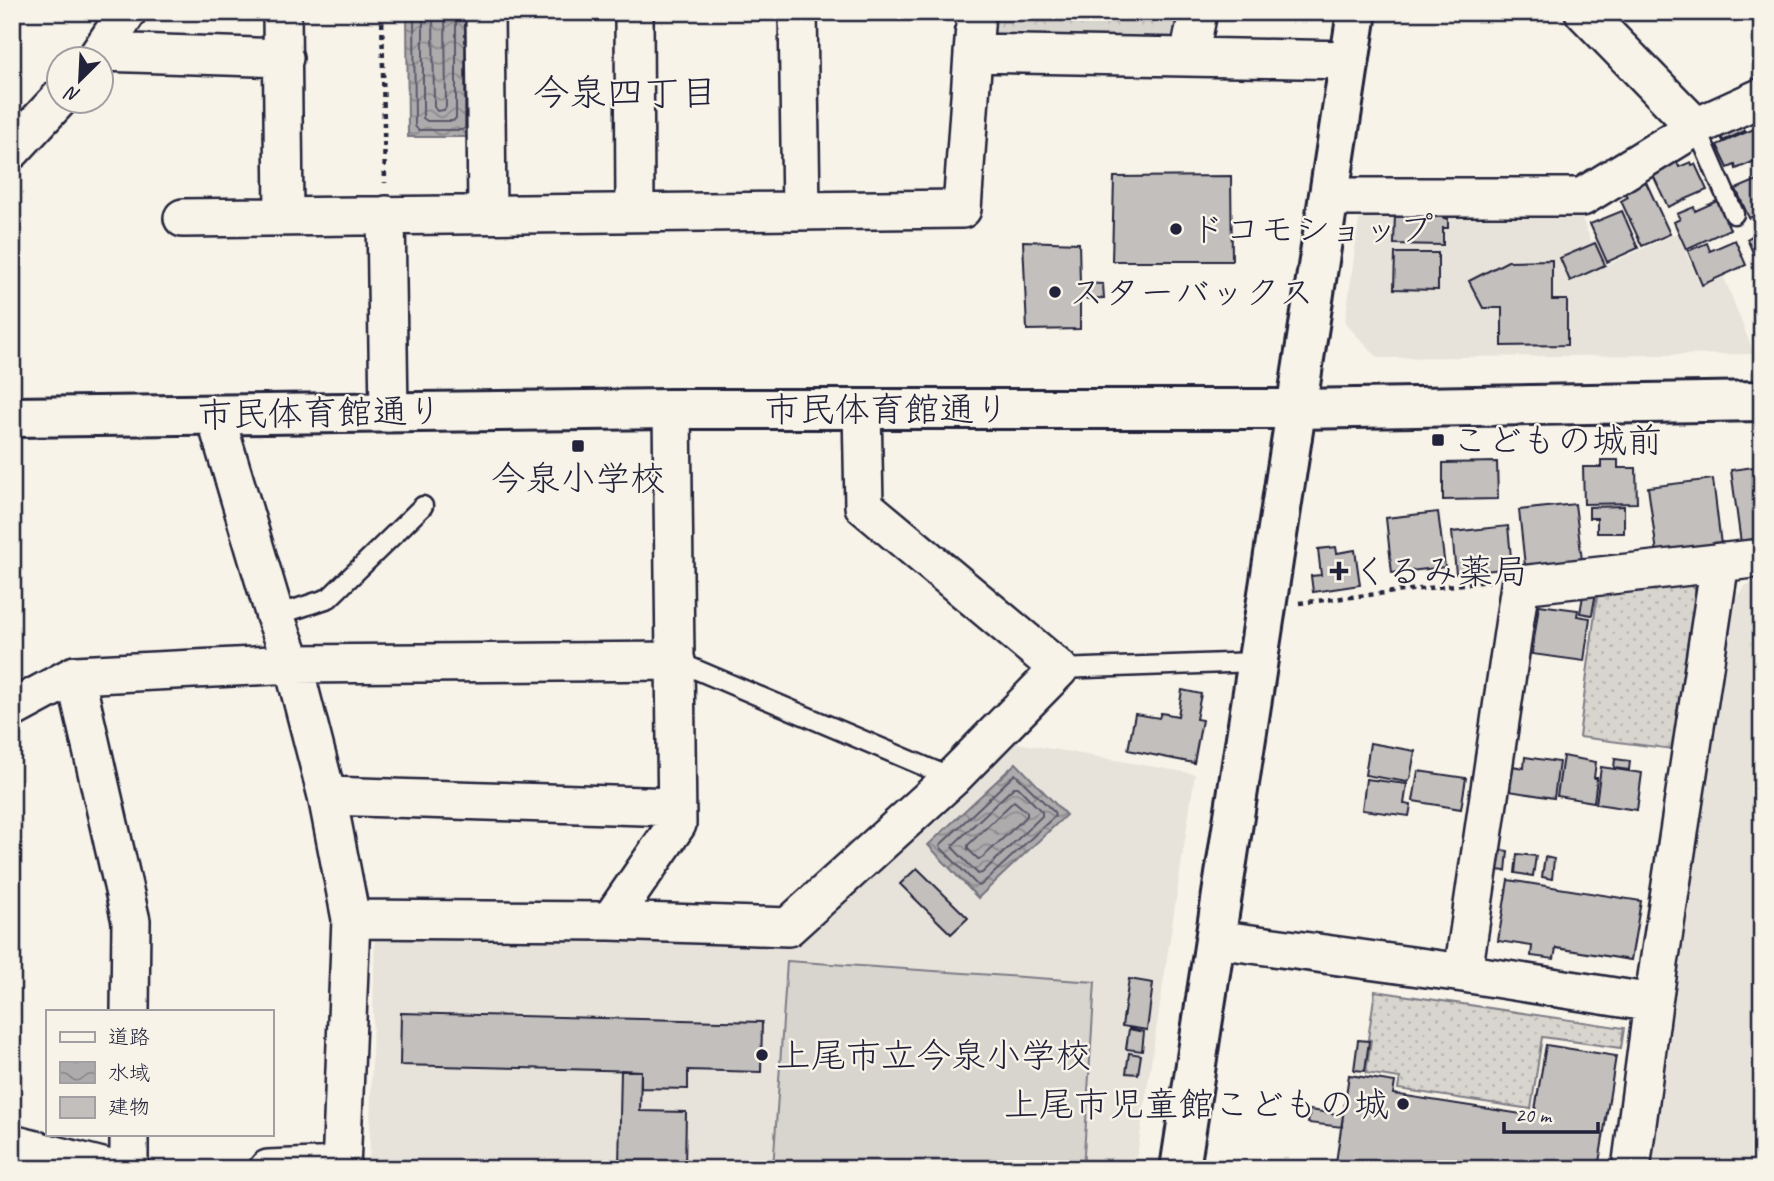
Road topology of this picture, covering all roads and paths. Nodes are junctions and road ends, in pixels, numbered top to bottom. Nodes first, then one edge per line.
1 (127, 12) edge
2 (282, 12) edge
3 (382, 12) edge
4 (485, 12) edge
5 (634, 12) edge
6 (798, 12) edge
7 (976, 12) edge
8 (1198, 12) edge
9 (1357, 12) edge
10 (1600, 17) edge
11 (105, 46) edge
12 (972, 53) junction
13 (116, 56) edge
14 (1189, 57) junction
15 (284, 58) junction
16 (1350, 60) junction
17 (1762, 97) edge
18 (46, 113) edge
19 (1696, 127) junction
20 (12, 150) edge
21 (1328, 197) junction
22 (801, 210) junction
23 (635, 212) junction
24 (487, 214) junction
25 (1734, 214) dead end
26 (386, 215) junction
27 (284, 217) junction
28 (183, 218) dead end
29 (1762, 401) edge
30 (672, 409) junction
31 (862, 409) junction
32 (1296, 409) junction
33 (389, 412) junction
34 (215, 415) junction
35 (12, 417) edge
36 (423, 506) dead end
37 (1762, 558) edge
38 (1720, 562) junction
39 (1520, 585) junction
40 (1297, 604) dead end
41 (275, 617) junction
42 (676, 661) junction
43 (1256, 662) junction
44 (293, 664) junction
45 (1059, 669) junction
46 (75, 675) junction
47 (12, 709) edge
48 (951, 778) junction
49 (327, 796) junction
50 (676, 807) junction
51 (351, 919) junction
52 (610, 921) junction
53 (1215, 939) junction
54 (1463, 974) junction
55 (1653, 1003) junction
56 (130, 1010) edge
57 (129, 1136) edge
58 (12, 1144) edge
59 (341, 1168) edge
60 (110, 1169) edge
61 (129, 1169) edge
62 (268, 1169) edge
63 (1180, 1169) edge
64 (1631, 1169) edge

1 - 11 street
2 - 15 street
3 - 26 path
4 - 24 street
5 - 23 street
6 - 22 street
7 - 12 street
8 - 14 street
9 - 16 street
10 - 19 street
12 - 14 street
12 - 22 street
13 - 15 street
14 - 16 street
15 - 27 street
16 - 21 street
17 - 19 street
18 - 20 street
19 - 21 street
19 - 25 lane
21 - 32 street
22 - 23 street
23 - 24 street
24 - 26 street
26 - 27 street
26 - 33 street
27 - 28 street
29 - 32 street, 市民体育館通り
30 - 31 street, 市民体育館通り
30 - 33 street, 市民体育館通り
30 - 42 street
31 - 32 street, 市民体育館通り
31 - 45 street
32 - 43 street
33 - 34 street, 市民体育館通り
34 - 35 street, 市民体育館通り
34 - 41 street
36 - 41 lane
37 - 38 street
38 - 39 street
38 - 55 street
39 - 40 path
39 - 54 street
41 - 44 street
42 - 44 street
42 - 48 lane
42 - 50 street
43 - 45 lane
43 - 53 street
44 - 46 street
44 - 49 street
45 - 48 street
46 - 47 street
46 - 56 street
48 - 52 street
49 - 50 street
49 - 51 street
50 - 52 street
51 - 52 street
51 - 59 street
53 - 54 street
53 - 63 street
54 - 55 street
55 - 64 street
57 - 61 street
58 - 60 street
59 - 62 street

